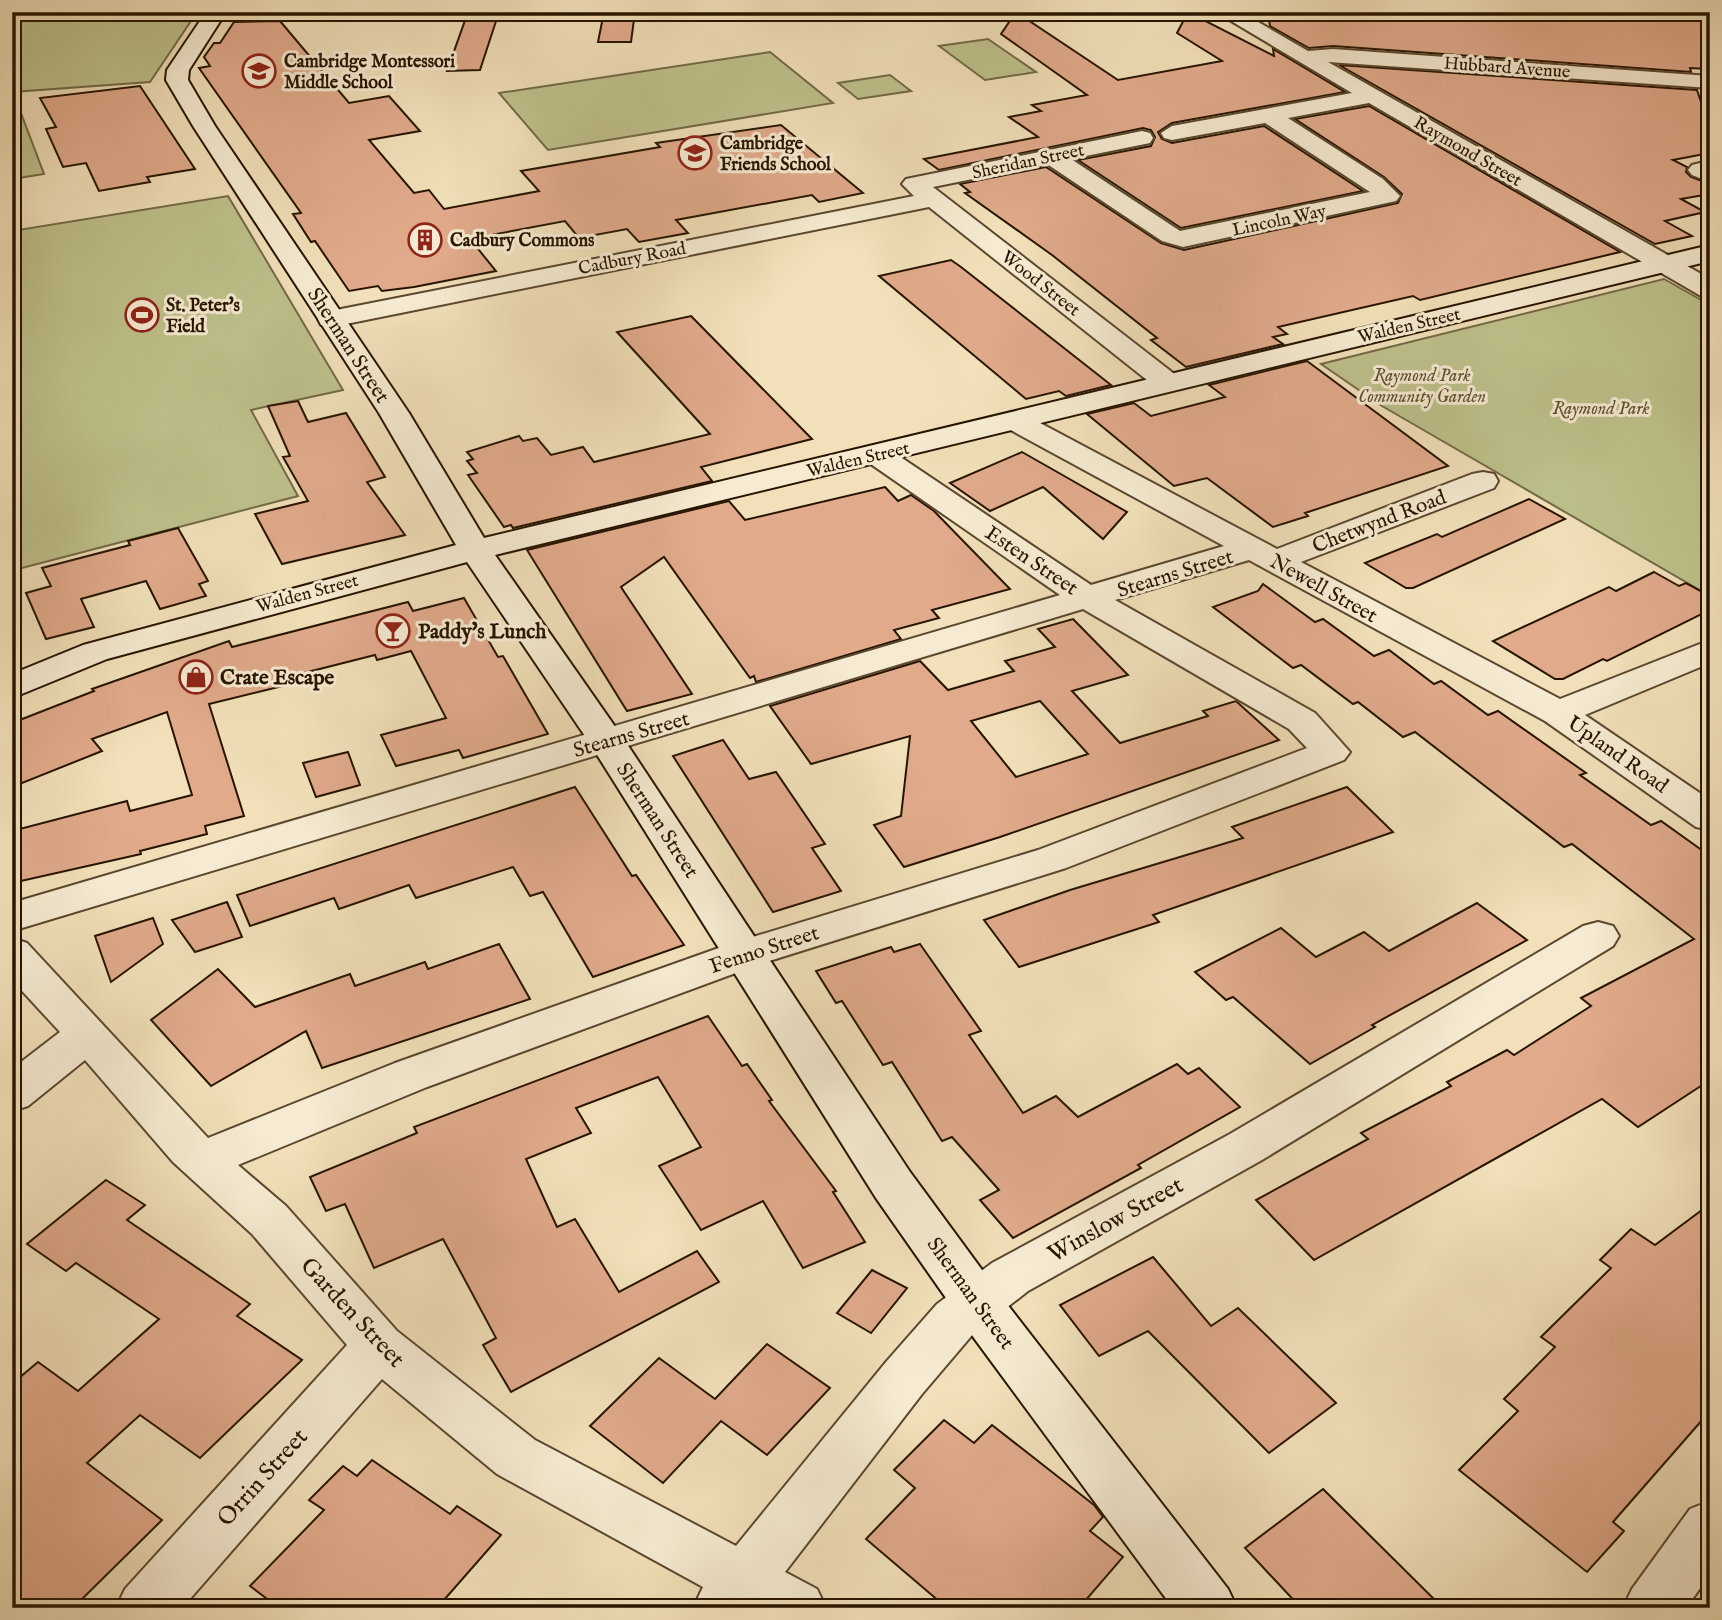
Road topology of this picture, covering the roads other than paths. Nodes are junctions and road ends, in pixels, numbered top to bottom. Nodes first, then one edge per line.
1 (216, 12) edge
2 (1226, 12) edge
3 (1305, 57) junction
4 (1710, 82) edge
5 (1373, 96) junction
6 (1268, 115) junction
7 (1172, 133) dead end
8 (1142, 138) dead end
9 (1050, 156) junction
10 (924, 192) junction
11 (1710, 253) edge
12 (1662, 263) junction
13 (1710, 290) edge
14 (331, 319) junction
15 (1167, 382) junction
16 (1017, 422) junction
17 (876, 454) junction
18 (1483, 481) dead end
19 (476, 551) junction
20 (1263, 554) junction
21 (1089, 599) junction
22 (1710, 650) edge
23 (12, 687) edge
24 (1558, 713) junction
25 (607, 741) junction
26 (1331, 752) joint
27 (1710, 818) edge
28 (12, 918) edge
29 (1598, 936) dead end
30 (12, 953) edge
31 (744, 954) junction
32 (88, 1034) junction
33 (12, 1094) edge
34 (202, 1160) junction
35 (977, 1303) junction
36 (379, 1346) junction
37 (1710, 1527) edge
38 (733, 1594) edge
39 (145, 1608) edge
40 (797, 1608) edge
41 (1208, 1608) edge
42 (1652, 1608) edge

1 - 14 street, Sherman Street
2 - 3 street, Raymond Street
3 - 4 street, Hubbard Avenue
3 - 5 street, Raymond Street
5 - 6 street
5 - 12 street, Raymond Street
6 - 7 street
6 - 9 street, Lincoln Way
8 - 9 street, Sheridan Street
9 - 10 street, Sheridan Street
10 - 14 street, Cadbury Road
10 - 15 street, Wood Street
11 - 12 street, Walden Street
12 - 13 street, Raymond Street
12 - 15 street, Walden Street
14 - 19 street, Sherman Street
15 - 16 street, Walden Street
16 - 17 street, Walden Street
16 - 20 street, Newell Street
17 - 19 street, Walden Street
17 - 21 street, Esten Street
18 - 20 street, Chetwynd Road
19 - 23 street, Walden Street
19 - 25 street, Sherman Street
20 - 21 street, Stearns Street
20 - 24 street, Newell Street
21 - 25 street, Stearns Street
21 - 26 street, Esten Street
22 - 24 street, Upland Road
24 - 27 street, Upland Road
25 - 28 street, Stearns Street
25 - 31 street, Sherman Street
26 - 31 street, Fenno Street
29 - 35 street, Winslow Street
30 - 32 street, Garden Street
31 - 34 street, Fenno Street
31 - 35 street, Sherman Street
32 - 33 street
32 - 34 street, Garden Street
34 - 36 street, Garden Street
35 - 38 street, Winslow Street
35 - 41 street, Sherman Street
36 - 38 street, Garden Street
36 - 39 street, Orrin Street
37 - 42 street
38 - 40 street, Garden Street

